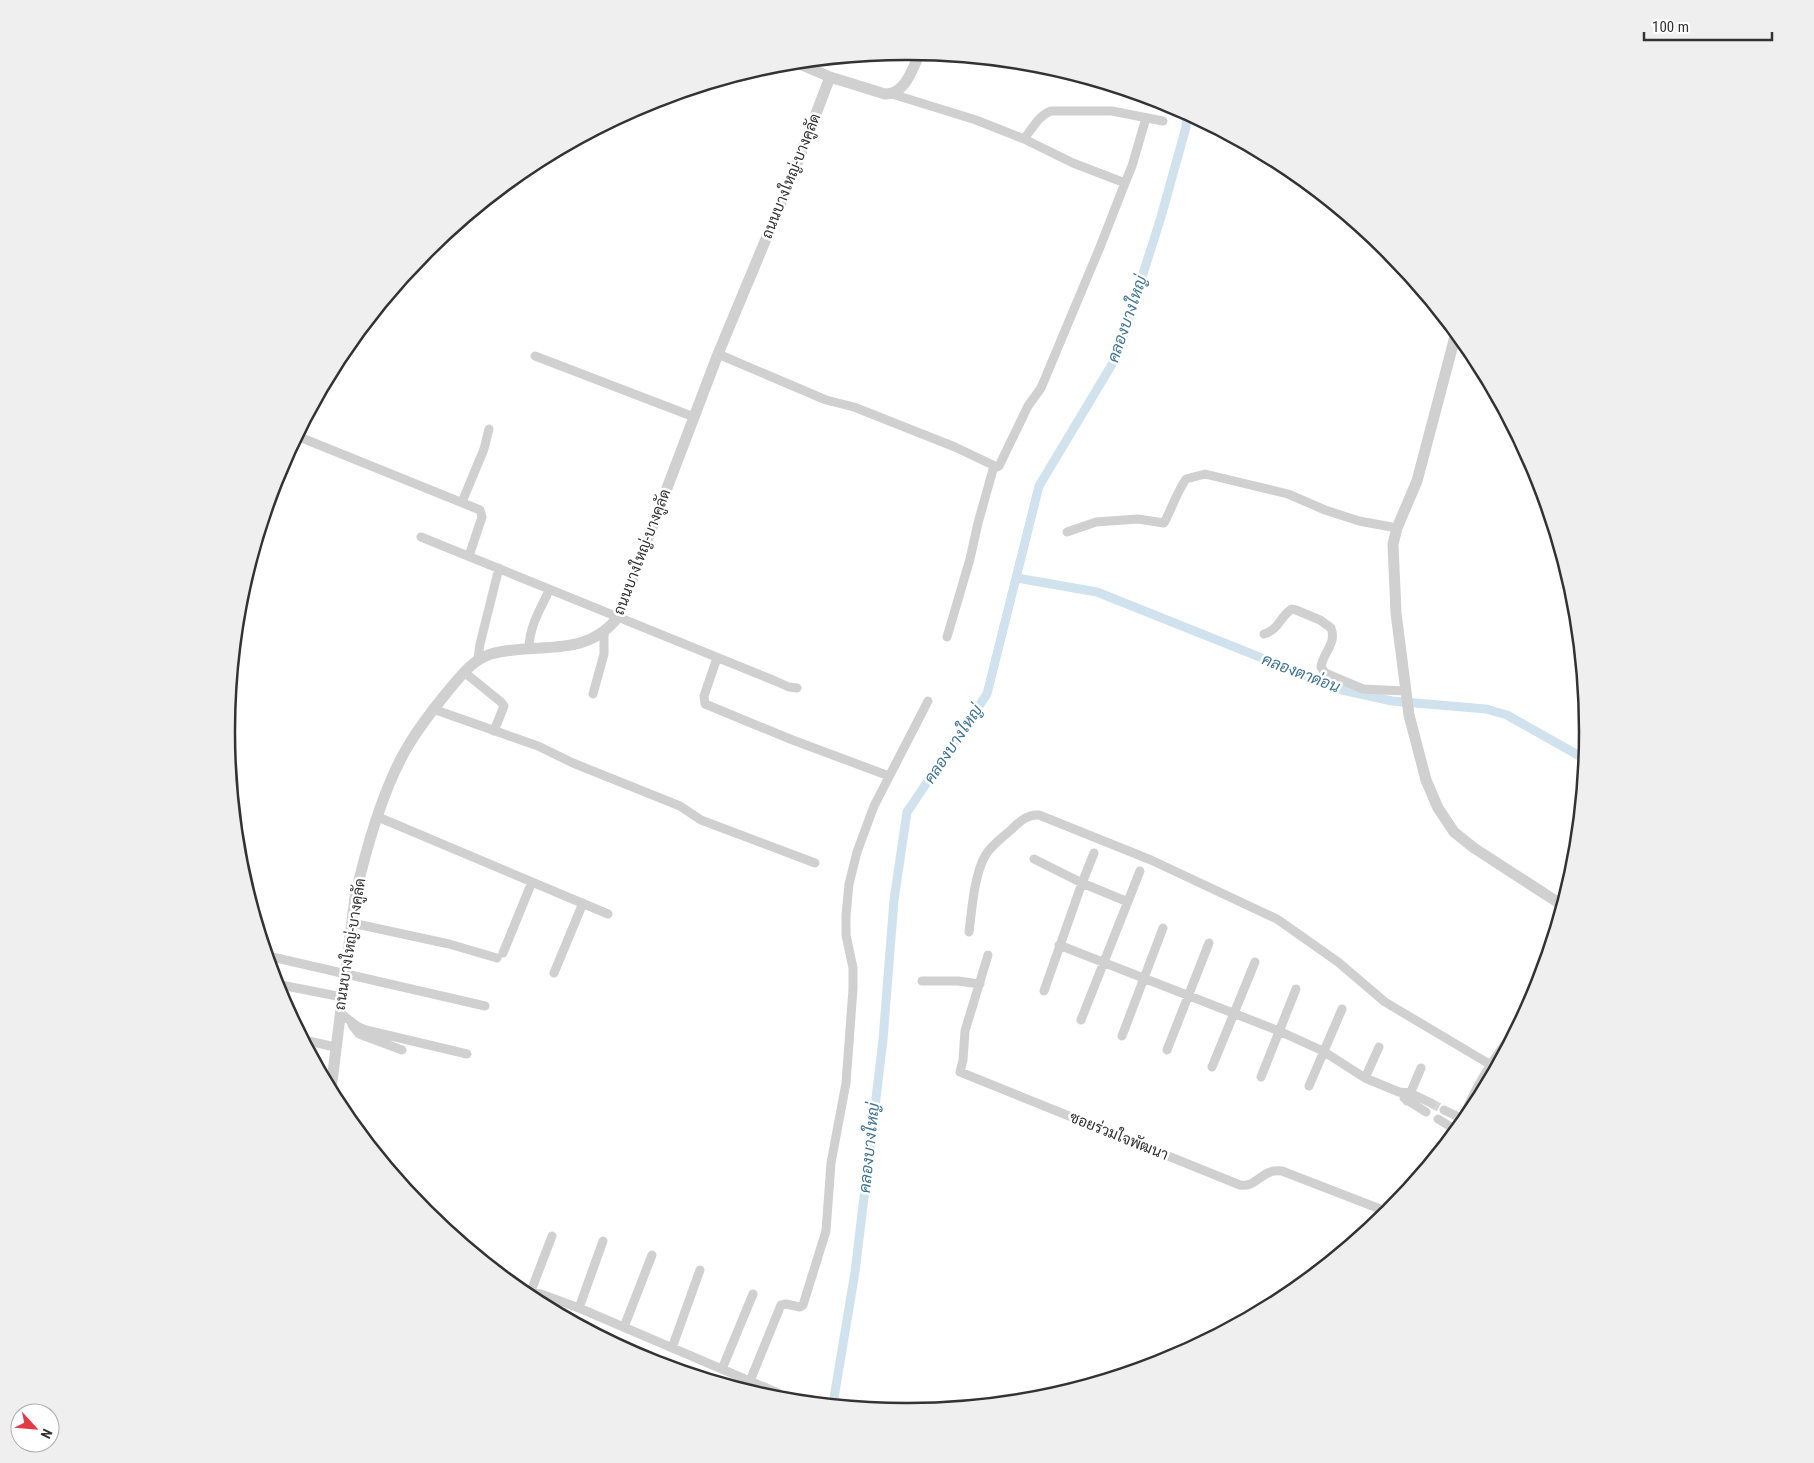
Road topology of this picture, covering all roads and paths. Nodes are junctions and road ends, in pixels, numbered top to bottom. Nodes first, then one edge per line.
1 (916, 60) edge
2 (808, 68) edge
3 (830, 77) junction
4 (892, 94) junction
5 (1146, 118) junction
6 (1163, 121) dead end
7 (1024, 139) junction
8 (1125, 183) junction
9 (1453, 341) edge
10 (718, 354) junction
11 (535, 356) dead end
12 (694, 417) junction
13 (489, 429) dead end
14 (303, 439) edge
15 (994, 466) junction
16 (462, 502) junction
17 (1397, 528) junction
18 (1067, 532) dead end
19 (421, 537) dead end
20 (469, 556) junction
21 (499, 568) junction
22 (547, 595) dead end
23 (618, 617) junction
24 (604, 633) junction
25 (1264, 634) dead end
26 (947, 637) dead end
27 (529, 650) junction
28 (717, 658) junction
29 (478, 659) junction
30 (464, 672) junction
31 (797, 688) dead end
32 (1406, 693) junction
33 (593, 694) dead end
34 (928, 701) dead end
35 (433, 709) junction
36 (494, 731) junction
37 (888, 776) junction
38 (378, 817) junction
39 (1094, 854) dead end
40 (1034, 859) dead end
41 (815, 863) dead end
42 (1140, 871) dead end
43 (532, 882) junction
44 (1082, 883) junction
45 (1128, 902) junction
46 (1557, 902) edge
47 (583, 903) junction
48 (608, 914) dead end
49 (352, 923) junction
50 (1163, 928) dead end
51 (968, 932) dead end
52 (1209, 944) dead end
53 (1059, 945) junction
54 (988, 955) dead end
55 (275, 958) edge
56 (1103, 962) junction
57 (1255, 962) dead end
58 (554, 973) dead end
59 (345, 974) junction
60 (1143, 978) junction
61 (922, 981) dead end
62 (980, 984) junction
63 (286, 986) edge
64 (1296, 989) dead end
65 (1044, 991) dead end
66 (1189, 995) junction
67 (342, 997) junction
68 (485, 1006) dead end
69 (1342, 1009) dead end
70 (340, 1013) junction
71 (1234, 1013) junction
72 (1081, 1020) dead end
73 (351, 1022) junction
74 (1279, 1031) junction
75 (1122, 1036) dead end
76 (312, 1042) edge
77 (1379, 1046) dead end
78 (335, 1047) junction
79 (402, 1050) dead end
80 (1167, 1050) dead end
81 (1323, 1051) junction
82 (467, 1054) dead end
83 (1491, 1065) edge
84 (1212, 1067) dead end
85 (1421, 1068) dead end
86 (1261, 1077) dead end
87 (332, 1078) edge
88 (1364, 1078) junction
89 (1309, 1086) dead end
90 (1408, 1097) junction
91 (1430, 1103) tunnel mouth
92 (1444, 1110) tunnel mouth
93 (1426, 1112) tunnel mouth
94 (1456, 1117) edge
95 (1438, 1119) tunnel mouth
96 (1450, 1126) edge
97 (1379, 1209) edge
98 (552, 1236) dead end
99 (603, 1241) dead end
100 (652, 1255) dead end
101 (700, 1270) dead end
102 (532, 1289) edge
103 (753, 1294) dead end
104 (542, 1295) edge
105 (579, 1308) junction
106 (624, 1327) junction
107 (672, 1348) junction
108 (722, 1369) junction
109 (750, 1381) junction
110 (765, 1387) edge

1 - 4 street
2 - 3 street
3 - 4 street
3 - 10 street, ถนนบางใหญ่-บางคูลัด
4 - 7 street
5 - 6 street
5 - 7 street
5 - 8 street
7 - 8 street
8 - 15 street
9 - 17 street
10 - 12 street, ถนนบางใหญ่-บางคูลัด
10 - 15 street
11 - 12 street
12 - 23 street, ถนนบางใหญ่-บางคูลัด
13 - 16 street
14 - 16 street
15 - 26 street
16 - 20 street
17 - 18 street
17 - 32 street
19 - 20 street
20 - 21 street
21 - 23 street
21 - 29 street
22 - 27 street
23 - 24 street, ถนนบางใหญ่-บางคูลัด
23 - 28 street
24 - 27 street, ถนนบางใหญ่-บางคูลัด
24 - 33 street
25 - 32 street
27 - 29 street, ถนนบางใหญ่-บางคูลัด
28 - 31 street
28 - 37 street
29 - 30 street, ถนนบางใหญ่-บางคูลัด
30 - 35 street, ถนนบางใหญ่-บางคูลัด
30 - 36 street
32 - 46 street
34 - 37 street
35 - 36 street
35 - 38 street, ถนนบางใหญ่-บางคูลัด
36 - 41 street
37 - 109 street
38 - 43 street
38 - 49 street, ถนนบางใหญ่-บางคูลัด
39 - 44 street
40 - 44 street
42 - 45 street
43 - 47 street
43 - 49 street
44 - 45 street
44 - 53 street
45 - 56 street
47 - 48 street
47 - 58 street
49 - 59 street, ถนนบางใหญ่-บางคูลัด
50 - 60 street
51 - 83 street
52 - 66 street
53 - 56 street
53 - 65 street
54 - 62 street, ซอยร่วมใจพัฒนา
55 - 59 street
56 - 60 street
56 - 72 street
57 - 71 street
59 - 67 street, ถนนบางใหญ่-บางคูลัด
59 - 68 street
60 - 66 street
60 - 75 street
61 - 62 street
62 - 97 street, ซอยร่วมใจพัฒนา
63 - 67 street
64 - 74 street
66 - 71 street
66 - 80 street
67 - 70 street, ถนนบางใหญ่-บางคูลัด
69 - 81 street
70 - 73 street
70 - 78 street, ถนนบางใหญ่-บางคูลัด
71 - 74 street
71 - 84 street
73 - 79 street
73 - 82 street
74 - 81 street
74 - 86 street
76 - 78 street
77 - 88 street
78 - 87 street, ถนนบางใหญ่-บางคูลัด
81 - 88 street
81 - 89 street
85 - 90 street
88 - 90 street
90 - 91 street
90 - 93 street
92 - 94 street
95 - 96 street
98 - 102 street
99 - 105 street
100 - 106 street
101 - 107 street
103 - 108 street
104 - 105 street
105 - 106 street
106 - 107 street
107 - 108 street
108 - 109 street
109 - 110 street

